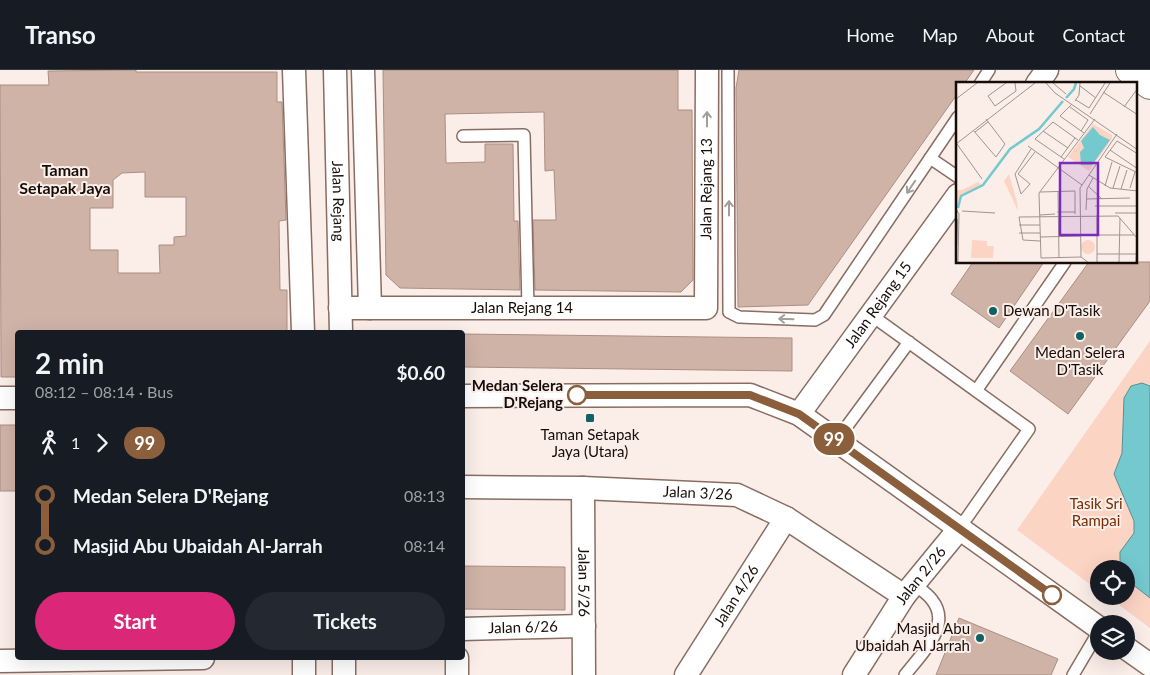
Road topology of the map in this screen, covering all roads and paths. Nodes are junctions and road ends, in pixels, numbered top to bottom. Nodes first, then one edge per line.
1 (294, 70) edge
2 (334, 70) edge
3 (363, 70) edge
4 (707, 70) edge
5 (728, 70) edge
6 (989, 70) edge
7 (1047, 70) edge
8 (1130, 70) edge
9 (981, 82) edge
10 (1039, 82) edge
11 (1150, 85) edge
12 (956, 120) edge
13 (463, 136) dead end
14 (930, 158) junction
15 (956, 176) edge
16 (956, 197) edge
17 (1064, 264) edge
18 (340, 308) junction
19 (370, 308) junction
20 (528, 308) junction
21 (706, 308) joint
22 (871, 315) junction
23 (303, 330) edge
24 (340, 330) edge
25 (909, 342) junction
26 (976, 391) junction
27 (465, 396) edge
28 (0, 398) edge
29 (15, 398) edge
30 (799, 414) junction
31 (836, 441) junction
32 (465, 486) edge
33 (583, 488) junction
34 (786, 518) junction
35 (959, 529) junction
36 (909, 590) junction
37 (1090, 623) edge
38 (584, 626) junction
39 (465, 629) edge
40 (1090, 645) edge
41 (1135, 654) edge
42 (68, 660) edge
43 (304, 660) edge
44 (344, 660) edge
45 (457, 660) edge
46 (0, 661) edge
47 (1150, 665) edge
48 (304, 675) edge
49 (344, 675) edge
50 (457, 675) edge
51 (584, 675) edge
52 (686, 675) edge
53 (854, 675) edge
54 (905, 675) edge
55 (1073, 675) edge

1 - 23 street
2 - 18 street, Jalan Rejang
3 - 19 street
21 -> 4 street, Jalan Rejang 13
14 -> 5 lane
6 - 9 lane
7 - 10 street
8 - 11 street
12 - 14 lane
13 - 20 lane
14 - 15 lane
16 - 22 street, Jalan Rejang 15
17 - 26 lane
18 - 19 street, Jalan Rejang 14
18 - 24 street, Jalan Rejang
19 - 20 street, Jalan Rejang 14
20 - 21 street, Jalan Rejang 14
22 - 25 lane
22 - 30 street, Jalan Rejang 15
25 - 26 lane
25 - 31 lane
26 - 35 lane
27 - 30 street
28 - 29 street
30 - 31 street
31 - 35 street
32 - 33 street, Jalan 3/26
33 - 34 street, Jalan 3/26
33 - 38 street, Jalan 5/26
34 - 36 street, Jalan 3/26
34 - 52 street, Jalan 4/26
35 - 36 street, Jalan 2/26
35 - 37 street
36 - 53 street, Jalan 2/26
36 - 54 lane
38 - 39 street, Jalan 6/26
38 - 51 street, Jalan 5/26
40 - 55 lane
41 - 47 street
42 - 46 street
43 - 48 street
44 - 49 street
45 - 50 street

